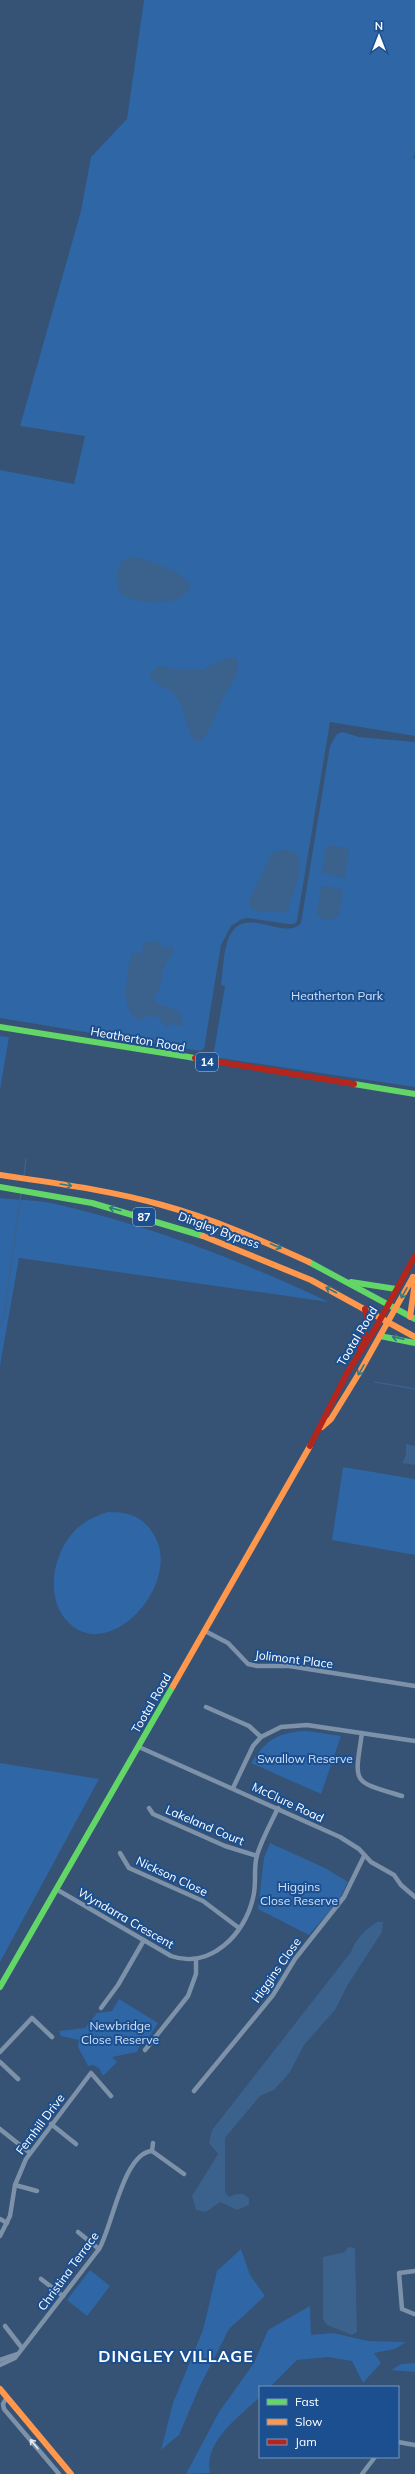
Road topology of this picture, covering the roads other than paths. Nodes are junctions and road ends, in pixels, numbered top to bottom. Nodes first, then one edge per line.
1 (0, 1028) edge
2 (415, 1094) edge
3 (0, 1175) edge
4 (0, 1187) edge
5 (415, 1256) edge
6 (414, 1276) edge
7 (344, 1280) junction
8 (396, 1289) junction
9 (388, 1305) junction
10 (395, 1308) junction
11 (365, 1309) junction
12 (381, 1318) junction
13 (413, 1318) edge
14 (389, 1321) junction
15 (380, 1336) junction
16 (415, 1337) edge
17 (415, 1343) edge
18 (360, 1352) junction
19 (320, 1428) junction
20 (205, 1631) junction
21 (415, 1686) edge
22 (206, 1707) dead end
23 (362, 1733) junction
24 (261, 1737) junction
25 (415, 1741) edge
26 (139, 1747) junction
27 (233, 1788) junction
28 (402, 1796) dead end
29 (149, 1808) dead end
30 (278, 1808) junction
31 (120, 1853) dead end
32 (257, 1856) junction
33 (364, 1856) junction
34 (56, 1889) junction
35 (415, 1897) edge
36 (239, 1928) junction
37 (144, 1940) junction
38 (196, 1960) junction
39 (0, 1987) edge
40 (101, 2008) dead end
41 (52, 2037) dead end
42 (145, 2050) dead end
43 (0, 2052) edge
44 (0, 2062) edge
45 (18, 2079) dead end
46 (194, 2091) dead end
47 (111, 2096) dead end
48 (51, 2124) junction
49 (0, 2128) edge
50 (153, 2143) dead end
51 (76, 2144) dead end
52 (152, 2151) junction
53 (30, 2153) junction
54 (184, 2174) dead end
55 (15, 2185) junction
56 (38, 2191) dead end
57 (0, 2219) edge
58 (7, 2223) junction
59 (78, 2232) dead end
60 (0, 2236) edge
61 (99, 2249) junction
62 (415, 2271) edge
63 (40, 2279) dead end
64 (63, 2296) junction
65 (414, 2314) dead end
66 (5, 2326) dead end
67 (22, 2348) junction
68 (18, 2353) junction
69 (0, 2360) edge
70 (0, 2365) edge
71 (0, 2389) edge
72 (4, 2395) edge
73 (399, 2442) edge
74 (415, 2444) edge
75 (374, 2458) edge
76 (364, 2473) edge
77 (59, 2474) edge
78 (71, 2474) edge

1 - 2 main road, Heatherton Road / 14
3 -> 7 main road, Dingley Bypass / 87
11 -> 4 main road, Dingley Bypass / 87
5 - 8 main road, Tootal Road
6 -> 10 main road, Tootal Road
6 - 13 main road
7 - 8 main road
7 - 9 main road, Dingley Bypass / 87
8 - 9 main road, Tootal Road
9 - 10 main road, Dingley Bypass / 87
9 - 12 main road, Tootal Road
10 - 13 main road, Dingley Bypass / 87
10 - 14 main road, Tootal Road
11 - 12 main road, Dingley Bypass / 87
11 - 18 main road
12 - 14 main road, Dingley Bypass / 87
12 - 18 main road, Tootal Road
14 - 15 main road, Tootal Road
14 - 16 main road, Dingley Bypass / 87
17 -> 15 main road
15 -> 19 main road, Tootal Road
18 - 19 main road, Tootal Road
19 - 20 main road, Tootal Road
20 - 21 street, Jolimont Place
20 - 26 main road, Tootal Road
22 - 24 street
23 - 24 street
23 - 25 street
23 - 28 street
24 - 27 street
26 - 27 street, McClure Road
26 - 34 main road, Tootal Road
27 - 30 street, McClure Road
29 - 32 street, Lakeland Court
30 - 32 street
30 - 33 street, McClure Road
31 - 36 street, Nickson Close
32 - 36 street
33 - 35 street, McClure Road
33 - 46 street, Higgins Close
34 - 37 street, Wyndarra Crescent
34 - 39 main road, Tootal Road
36 - 38 street
37 - 38 street, Wyndarra Crescent
37 - 40 street
38 - 42 street
41 - 43 street
44 - 45 street
47 - 48 street, Fernhill Drive
48 - 51 street
48 - 53 street, Fernhill Drive
49 - 53 street
50 - 52 street
52 - 54 street
52 - 61 street, Christina Terrace
53 - 55 street, Fernhill Drive
55 - 56 street
55 - 58 street, Fernhill Drive
57 - 58 street
58 - 60 street, Fernhill Drive
59 - 61 street
61 - 64 street, Christina Terrace
62 - 65 street
63 - 64 street
64 - 67 street, Christina Terrace
66 - 67 street
67 - 68 street, Christina Terrace
68 - 69 street
68 - 70 street, Christina Terrace
71 - 72 main road
77 -> 72 street
72 - 78 main road
73 - 74 street
75 - 76 street

